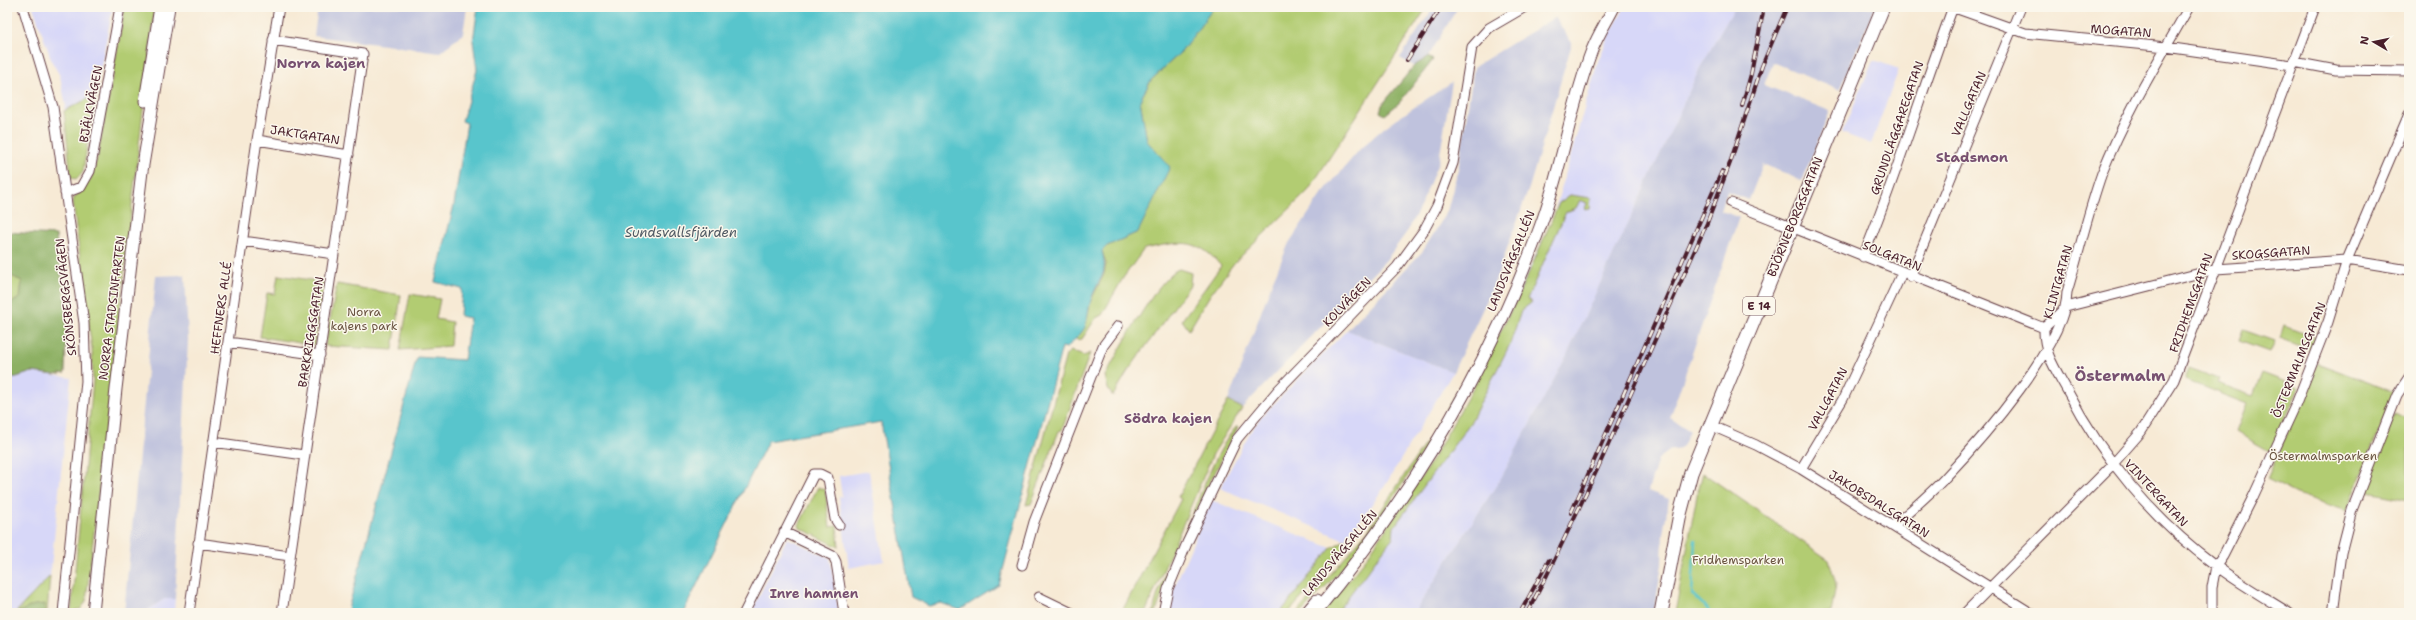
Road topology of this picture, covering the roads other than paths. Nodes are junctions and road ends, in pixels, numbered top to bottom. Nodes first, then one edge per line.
1 (24, 7) edge
2 (120, 7) edge
3 (160, 7) edge
4 (169, 7) edge
5 (279, 7) edge
6 (1525, 7) edge
7 (1614, 7) edge
8 (1883, 7) edge
9 (1953, 7) edge
10 (2021, 7) edge
11 (2189, 7) edge
12 (2316, 7) edge
13 (2012, 30) junction
14 (272, 40) junction
15 (2166, 47) junction
16 (2293, 64) junction
17 (2409, 71) edge
18 (2409, 114) edge
19 (258, 140) junction
20 (349, 155) junction
21 (65, 193) junction
22 (1731, 203) dead end
23 (1791, 228) junction
24 (243, 241) junction
25 (334, 254) junction
26 (1863, 257) junction
27 (2347, 260) junction
28 (2216, 269) junction
29 (2409, 270) edge
30 (1906, 275) junction
31 (2066, 307) junction
32 (1118, 326) dead end
33 (2044, 328) junction
34 (228, 342) junction
35 (2046, 351) junction
36 (320, 355) junction
37 (2409, 377) edge
38 (1710, 424) junction
39 (213, 442) junction
40 (304, 454) junction
41 (2113, 464) junction
42 (1801, 469) junction
43 (1393, 509) junction
44 (839, 525) dead end
45 (1893, 526) junction
46 (784, 532) junction
47 (198, 544) junction
48 (290, 556) junction
49 (1022, 565) dead end
50 (2216, 566) junction
51 (1990, 589) junction
52 (1039, 597) dead end
53 (89, 611) edge
54 (63, 613) edge
55 (189, 613) edge
56 (282, 613) edge
57 (744, 613) edge
58 (844, 613) edge
59 (1072, 613) edge
60 (1163, 613) edge
61 (1306, 613) edge
62 (1316, 613) edge
63 (1661, 613) edge
64 (1965, 613) edge
65 (2031, 613) edge
66 (2212, 613) edge
67 (2289, 613) edge
68 (2333, 613) edge

1 - 21 street, SKÖNSBERGSVÄGEN
2 - 21 street, BJÄLKVÄGEN
3 - 53 main road, NORRA STADSINFARTEN
4 - 53 main road, NORRA STADSINFARTEN
5 - 14 street, HEFFNERS ALLÉ
6 - 60 street, KOLVÄGEN
7 - 43 main road, LANDSVÄGSALLÉN
8 - 23 highway, BJÖRNEBORGSGATAN / E 14
9 - 13 street, MOGATAN
9 - 26 street, GRUNDLÄGGAREGATAN
10 - 13 street, VALLGATAN
11 - 15 street, KLINTGATAN
12 - 16 street, FRIDHEMSGATAN
13 - 15 street, MOGATAN
13 - 30 street, VALLGATAN
14 - 19 street, HEFFNERS ALLÉ
14 - 20 street, BARKRIGGSGATAN
15 - 16 street, MOGATAN
15 - 31 street, KLINTGATAN
16 - 17 street, MOGATAN
16 - 28 street, FRIDHEMSGATAN
18 - 27 street, ÖSTERMALMSGATAN
19 - 20 street, JAKTGATAN
19 - 24 street, HEFFNERS ALLÉ
20 - 25 street, BARKRIGGSGATAN
21 - 54 street, SKÖNSBERGSVÄGEN
22 - 23 street, SOLGATAN
23 - 26 street, SOLGATAN
23 - 38 highway, BJÖRNEBORGSGATAN / E 14
24 - 25 street
24 - 34 street, HEFFNERS ALLÉ
25 - 36 street, BARKRIGGSGATAN
26 - 30 street, SOLGATAN
27 - 28 street, SKOGSGATAN
27 - 29 street, SKOGSGATAN
27 - 50 street, ÖSTERMALMSGATAN
28 - 31 street, SKOGSGATAN
28 - 41 street, FRIDHEMSGATAN
30 - 33 street, SOLGATAN
30 - 42 street, VALLGATAN
31 - 33 street
31 - 35 street, KLINTGATAN
32 - 49 street
33 - 35 street
34 - 36 street
34 - 39 street, HEFFNERS ALLÉ
35 - 41 street, VINTERGATAN
35 - 45 street, KLINTGATAN
36 - 40 street, BARKRIGGSGATAN
37 - 68 street
38 - 42 street, JAKOBSDALSGATAN
38 - 63 highway, BJÖRNEBORGSGATAN / E 14
39 - 40 street
39 - 47 street, HEFFNERS ALLÉ
40 - 48 street, BARKRIGGSGATAN
41 - 50 street, VINTERGATAN
41 - 51 street, FRIDHEMSGATAN
42 - 45 street, JAKOBSDALSGATAN
43 - 61 main road, LANDSVÄGSALLÉN
43 - 62 main road, LANDSVÄGSALLÉN
44 - 46 street
45 - 51 street, JAKOBSDALSGATAN
46 - 57 street
46 - 58 street
47 - 48 street
47 - 55 street, HEFFNERS ALLÉ
48 - 56 street, BARKRIGGSGATAN
50 - 66 street, ÖSTERMALMSGATAN
50 - 67 street, VINTERGATAN
51 - 64 street, FRIDHEMSGATAN
51 - 65 street, JAKOBSDALSGATAN
52 - 59 street

